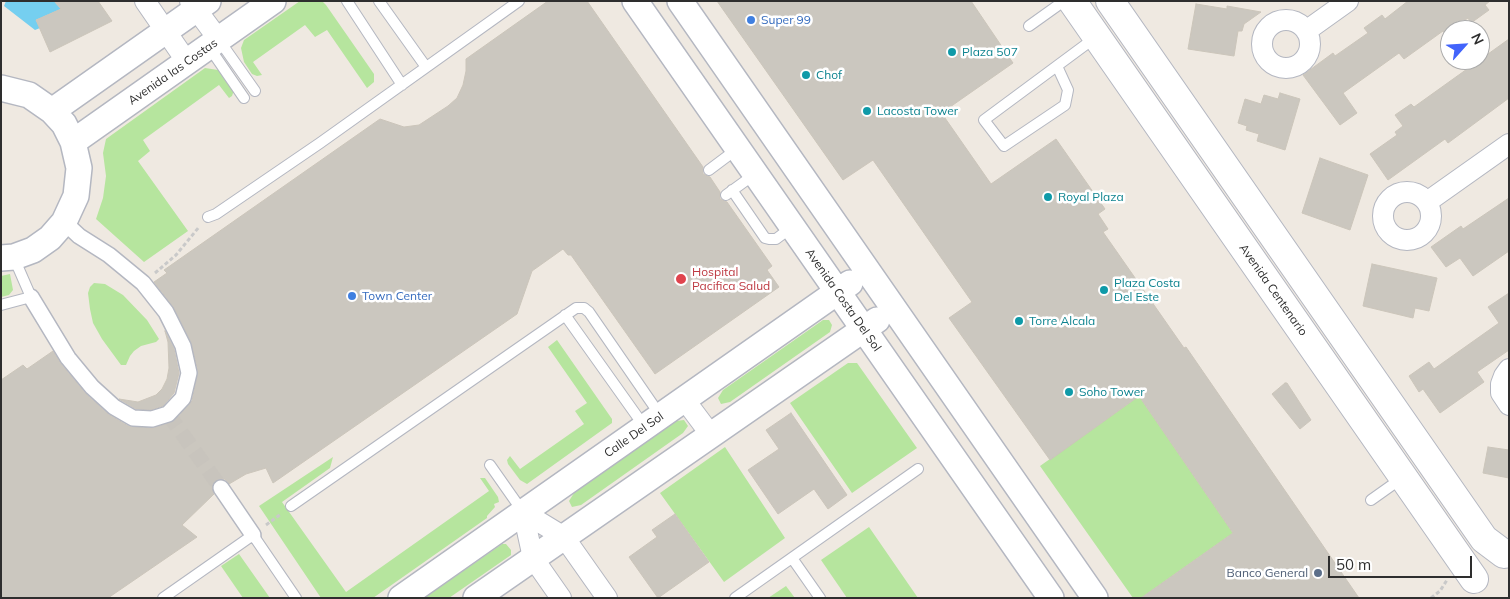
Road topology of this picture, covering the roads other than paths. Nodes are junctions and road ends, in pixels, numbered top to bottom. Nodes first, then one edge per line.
1 (144, 1) edge
2 (273, 1) edge
3 (347, 1) edge
4 (379, 1) edge
5 (519, 1) edge
6 (635, 1) edge
7 (680, 1) edge
8 (1064, 1) edge
9 (1072, 1) edge
10 (1110, 1) edge
11 (1348, 1) edge
12 (198, 4) edge
13 (1028, 26) dead end
14 (1306, 30) dead end
15 (166, 31) junction
16 (1097, 37) junction
17 (214, 43) junction
18 (187, 62) junction
19 (1057, 66) junction
20 (426, 67) junction
21 (402, 85) junction
22 (1, 88) edge
23 (255, 91) dead end
24 (244, 98) dead end
25 (52, 111) junction
26 (73, 142) junction
27 (1509, 144) edge
28 (738, 149) junction
29 (709, 170) dead end
30 (755, 174) junction
31 (1427, 202) dead end
32 (208, 217) road end
33 (64, 222) junction
34 (792, 227) junction
35 (7, 257) edge
36 (866, 271) junction
37 (837, 292) junction
38 (31, 297) junction
39 (1, 305) edge
40 (893, 309) junction
41 (566, 315) junction
42 (864, 330) junction
43 (1352, 348) junction
44 (1327, 367) junction
45 (1509, 369) edge
46 (684, 399) junction
47 (1509, 405) edge
48 (653, 422) junction
49 (711, 435) junction
50 (490, 465) dead end
51 (918, 470) dead end
52 (1403, 478) junction
53 (221, 488) tunnel mouth
54 (1371, 500) dead end
55 (291, 506) road end
56 (523, 512) junction
57 (253, 536) junction
58 (564, 537) junction
59 (1506, 554) edge
60 (533, 558) junction
61 (792, 558) junction
62 (1469, 593) edge
63 (163, 598) edge
64 (296, 598) edge
65 (401, 598) edge
66 (476, 598) edge
67 (561, 598) edge
68 (607, 598) edge
69 (735, 598) edge
70 (820, 598) edge
71 (1050, 598) edge
72 (1095, 598) edge

1 - 15 street
2 - 17 street, Avenida las Costas
3 - 21 lane
4 - 20 lane
5 - 20 lane
6 - 28 street, Avenida Costa Del Sol
7 - 36 street
8 - 13 lane
9 - 16 main road, Avenida Centenario
10 - 43 main road
11 - 14 street
12 - 15 street
12 - 17 street
15 - 18 street
15 - 25 street
16 - 19 lane
16 - 44 main road, Avenida Centenario
17 - 18 street, Avenida las Costas
17 - 23 lane
17 - 24 lane
18 - 26 street, Avenida las Costas
19 - 19 lane
20 - 21 lane
21 - 32 lane
22 - 25 street
25 - 26 street
26 - 33 street
27 - 31 street
28 - 29 lane
28 - 30 street, Avenida Costa Del Sol
30 - 34 street, Avenida Costa Del Sol
30 - 34 lane
33 - 35 street
33 - 38 street
34 - 37 street, Avenida Costa Del Sol
35 - 38 lane
36 - 37 street, Calle Del Sol
36 - 40 street
37 - 42 street, Avenida Costa Del Sol
37 - 46 street, Calle Del Sol
38 - 39 lane
40 - 42 street
40 - 72 street
41 - 48 lane
41 - 48 lane
41 - 55 lane
42 - 49 street
42 - 71 street, Avenida Costa Del Sol
43 - 44 main road
43 - 59 main road
44 - 52 main road, Avenida Centenario
45 - 47 street
46 - 48 street, Calle Del Sol
46 - 49 street
48 - 56 street, Calle Del Sol
49 - 58 street
50 - 56 lane
51 - 61 lane
52 - 54 lane
52 - 62 main road, Avenida Centenario
53 - 57 street
56 - 58 street
56 - 60 street
56 - 65 street, Calle Del Sol
57 - 63 lane
57 - 64 lane
58 - 60 street
58 - 68 street
59 - 62 main road
60 - 66 street
60 - 67 street
61 - 69 lane
61 - 70 lane

